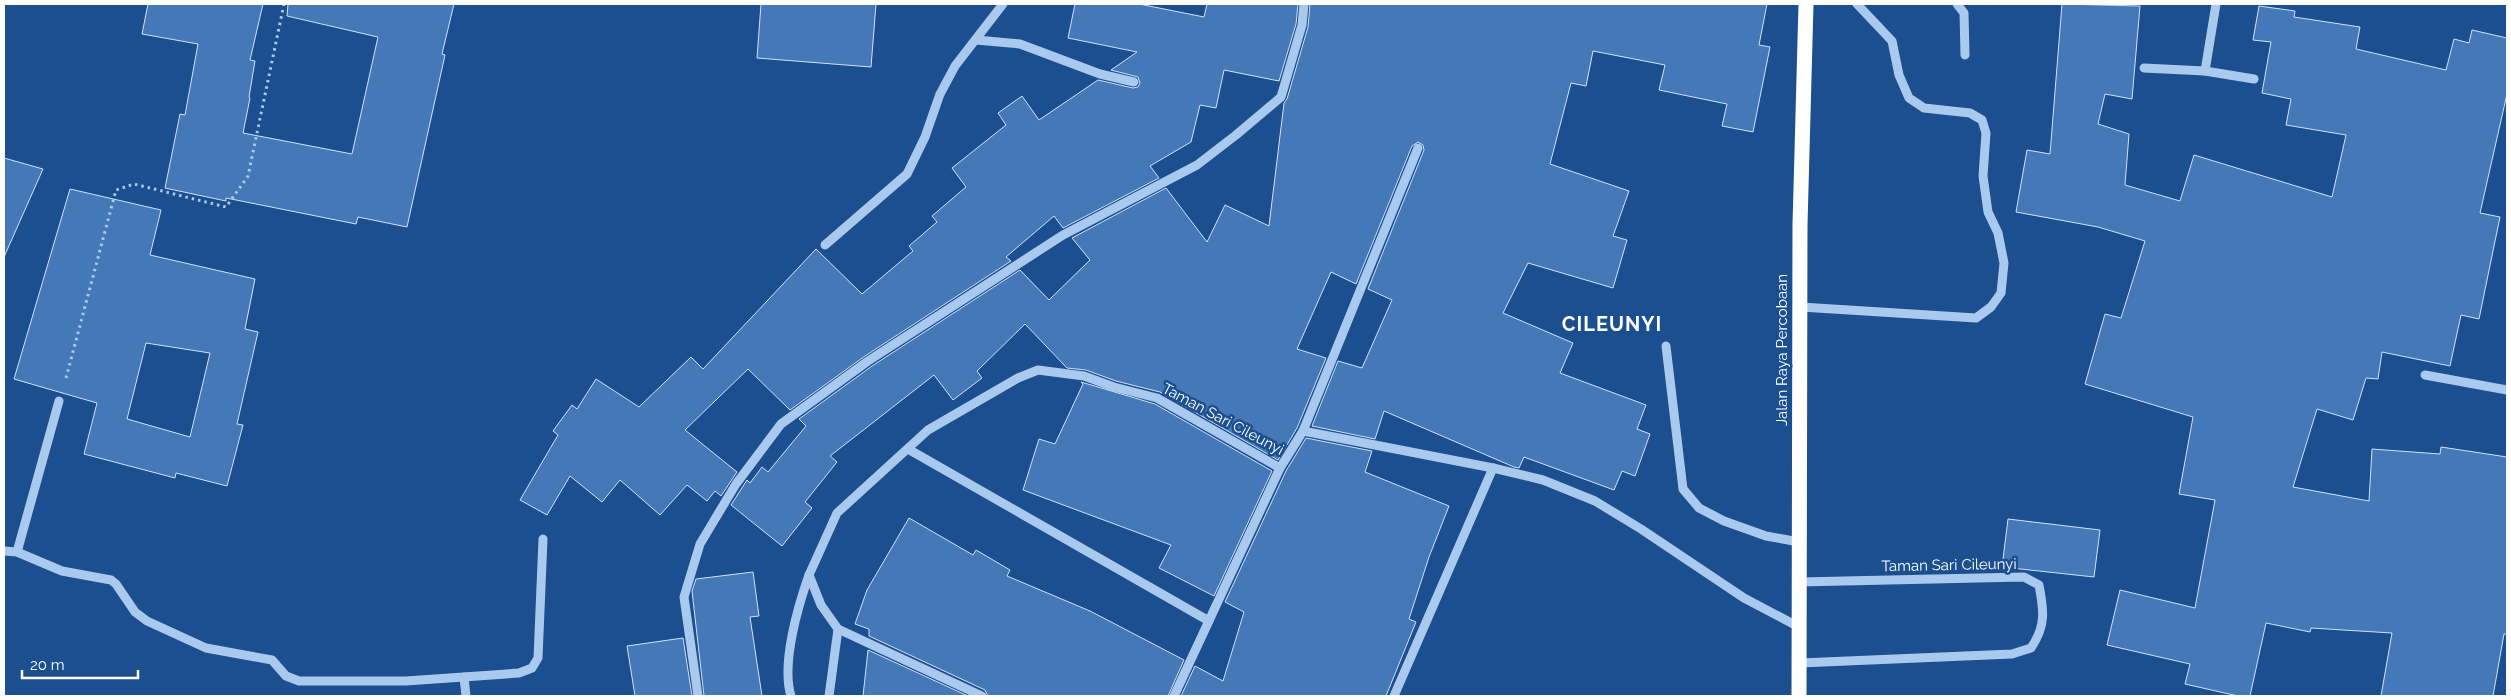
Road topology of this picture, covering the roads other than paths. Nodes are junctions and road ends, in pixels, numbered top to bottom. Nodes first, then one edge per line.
1 (1003, 4) edge
2 (1304, 4) edge
3 (1806, 4) edge
4 (1857, 4) edge
5 (1957, 4) edge
6 (2216, 4) edge
7 (976, 40) junction
8 (1965, 55) dead end
9 (2144, 68) dead end
10 (2205, 71) junction
11 (2254, 79) dead end
12 (1134, 82) dead end
13 (1418, 148) dead end
14 (826, 245) dead end
15 (1800, 307) junction
16 (1666, 346) dead end
17 (2425, 375) dead end
18 (2507, 390) edge
19 (59, 401) road end
20 (1303, 431) junction
21 (908, 449) junction
22 (1280, 468) junction
23 (1493, 468) junction
24 (543, 539) dead end
25 (1800, 542) junction
26 (4, 551) edge
27 (17, 552) junction
28 (809, 575) junction
29 (1799, 582) junction
30 (1209, 622) junction
31 (1799, 627) junction
32 (838, 629) junction
33 (1800, 663) junction
34 (464, 677) junction
35 (466, 696) edge
36 (698, 696) edge
37 (790, 696) edge
38 (829, 696) edge
39 (982, 696) edge
40 (1174, 696) edge
41 (1394, 696) edge
42 (1799, 696) edge

1 - 7 street
2 - 36 street
3 - 15 highway, Jalan Raya Percobaan
4 - 15 street
5 - 8 street
6 - 10 street
7 - 12 street
7 - 14 street
9 - 10 street
10 - 11 street
13 - 20 street
15 - 25 highway, Jalan Raya Percobaan
16 - 25 street
17 - 18 street
19 - 27 street
20 - 22 street, Taman Sari Cileunyi
20 - 23 street, Taman Sari Cileunyi
21 - 22 street, Taman Sari Cileunyi
21 - 28 street, Taman Sari Cileunyi
21 - 30 street
22 - 30 street
23 - 31 street, Taman Sari Cileunyi
23 - 41 street
24 - 34 street
25 - 29 highway, Jalan Raya Percobaan
26 - 27 street
27 - 34 street
28 - 32 street
28 - 37 street, Taman Sari Cileunyi
29 - 31 highway, Jalan Raya Percobaan
29 - 33 street, Taman Sari Cileunyi
30 - 40 street
31 - 33 highway, Jalan Raya Percobaan
32 - 38 street
32 - 39 street
33 - 42 highway, Jalan Raya Percobaan
34 - 35 street

